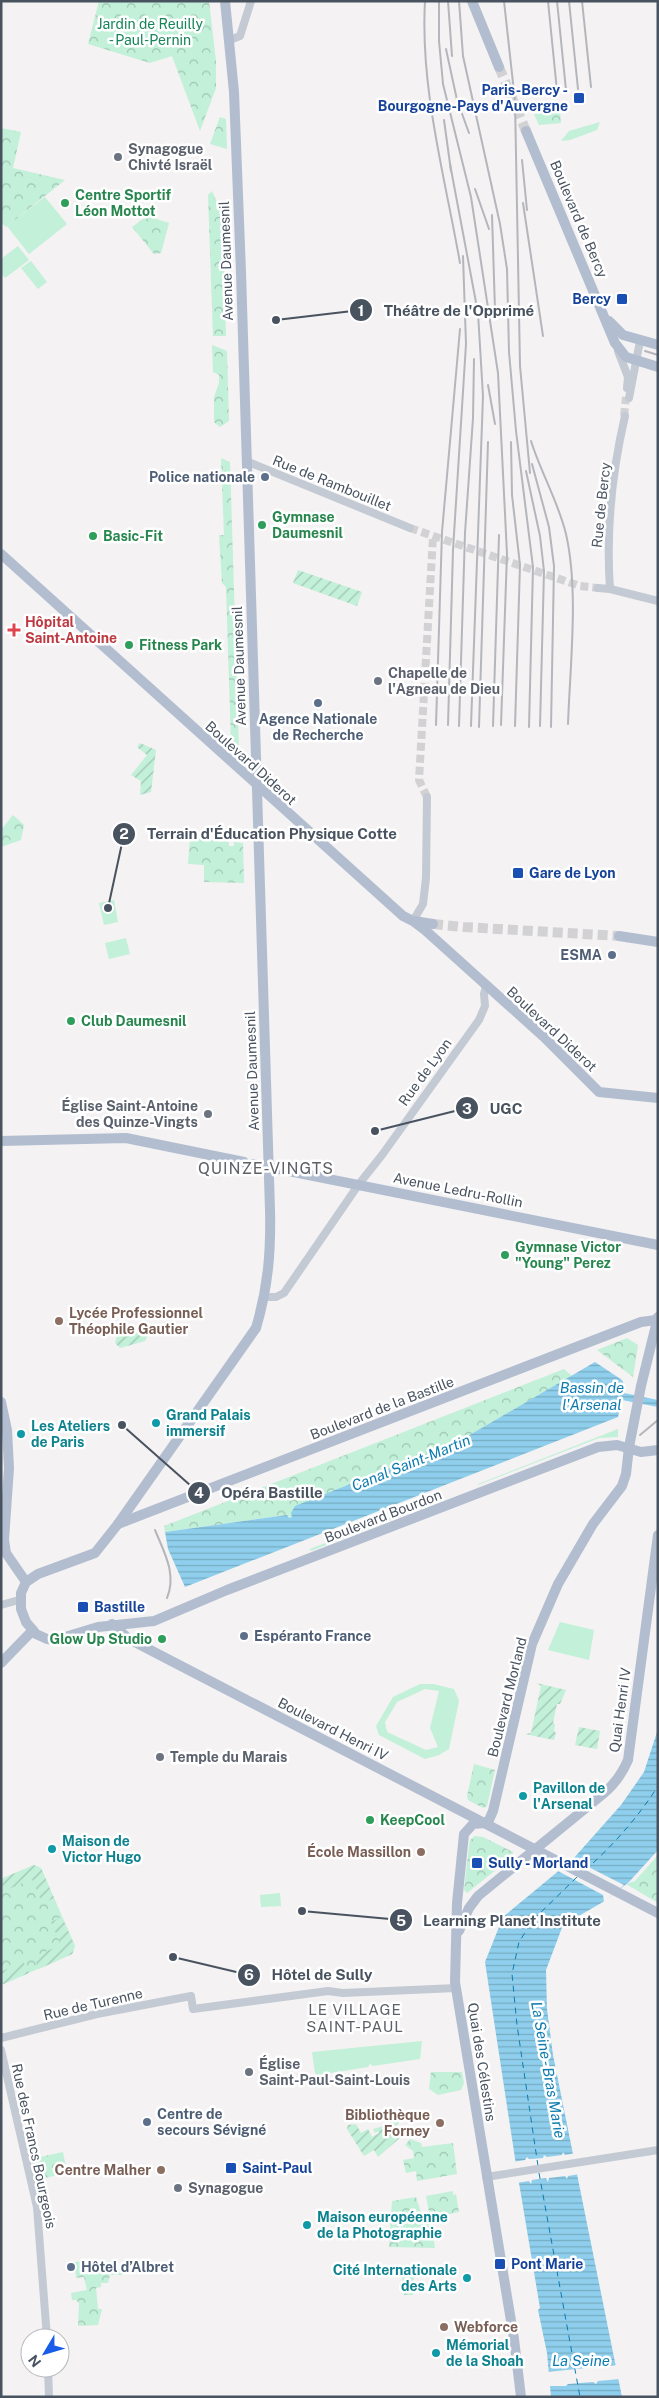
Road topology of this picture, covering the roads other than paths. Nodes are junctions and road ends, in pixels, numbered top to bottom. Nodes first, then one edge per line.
1 (225, 1) edge
2 (251, 1) edge
3 (472, 1) edge
4 (230, 40) junction
5 (499, 67) tunnel mouth
6 (526, 131) tunnel mouth
7 (606, 318) junction
8 (629, 338) junction
9 (640, 341) junction
10 (658, 345) edge
11 (618, 349) junction
12 (636, 361) junction
13 (654, 367) edge
14 (634, 376) junction
15 (624, 419) tunnel mouth
16 (246, 461) junction
17 (410, 528) tunnel mouth
18 (1, 554) edge
19 (598, 588) tunnel mouth
20 (610, 589) junction
21 (658, 601) edge
22 (257, 786) junction
23 (427, 797) tunnel mouth
24 (414, 921) junction
25 (433, 924) tunnel mouth
26 (619, 936) tunnel mouth
27 (658, 942) edge
28 (485, 990) junction
29 (658, 1098) edge
30 (3, 1140) edge
31 (269, 1167) junction
32 (358, 1184) junction
33 (658, 1245) edge
34 (265, 1297) junction
35 (657, 1319) edge
36 (655, 1338) edge
37 (1, 1402) edge
38 (628, 1447) junction
39 (658, 1450) edge
40 (118, 1524) junction
41 (658, 1535) edge
42 (26, 1582) junction
43 (20, 1600) junction
44 (1, 1605) edge
45 (112, 1624) junction
46 (32, 1630) junction
47 (1, 1663) edge
48 (484, 1823) junction
49 (535, 1849) junction
50 (458, 1895) junction
51 (475, 1900) junction
52 (658, 1913) edge
53 (455, 1951) junction
54 (456, 1988) junction
55 (1, 2038) edge
56 (1, 2050) edge
57 (658, 2150) edge
58 (486, 2177) junction
59 (47, 2328) edge
60 (48, 2378) edge
61 (49, 2397) edge
62 (521, 2397) edge

1 - 4 main road, Avenue Daumesnil
2 - 4 street
3 - 5 main road
4 - 16 main road, Avenue Daumesnil
6 - 7 main road, Boulevard de Bercy
7 - 8 main road, Boulevard de Bercy
7 - 11 main road, Boulevard de Bercy
8 - 9 main road, Boulevard de Bercy
8 - 11 street
9 - 10 main road, Boulevard de Bercy
9 - 12 street
11 - 12 main road
11 - 14 street
12 - 13 main road
12 - 14 street
13 - 14 street
15 - 20 street, Rue de Bercy
16 - 17 street, Rue de Rambouillet
16 - 22 main road, Avenue Daumesnil
18 - 22 main road, Boulevard Diderot
19 - 20 street
20 - 21 street
22 - 24 main road, Boulevard Diderot
22 - 31 main road, Avenue Daumesnil
23 - 24 street
24 - 25 main road
24 - 28 main road, Boulevard Diderot
26 - 27 main road
28 - 29 main road, Boulevard Diderot
28 - 32 street, Rue de Lyon
30 - 31 main road, Avenue Ledru-Rollin
31 - 32 main road, Avenue Ledru-Rollin
31 - 34 main road, Avenue Daumesnil
32 - 33 main road, Avenue Ledru-Rollin
32 - 34 street, Rue de Lyon
34 - 40 main road, Avenue Daumesnil
35 - 36 main road, Boulevard Morland
35 - 40 main road, Boulevard de la Bastille
36 - 38 main road, Boulevard Morland
37 - 42 main road
38 - 39 main road, Boulevard Bourdon
38 - 45 main road, Boulevard Bourdon
38 - 48 main road, Boulevard Morland
40 - 42 main road
41 - 49 main road, Quai Henri IV
42 - 43 main road
43 - 44 street
43 - 46 main road
45 - 46 main road, Boulevard Bourdon
45 - 48 main road, Boulevard Henri IV
46 - 47 main road
48 - 49 main road, Boulevard Henri IV
48 - 50 main road, Quai des Célestins
49 - 51 main road, Quai des Célestins
49 - 52 main road, Boulevard Henri IV
50 - 51 main road
50 - 53 main road, Quai des Célestins
51 - 53 main road, Quai des Célestins
53 - 54 main road, Quai des Célestins
54 - 55 street, Rue de Turenne
54 - 58 main road, Quai des Célestins
56 - 59 street, Rue des Francs Bourgeois
57 - 58 street
58 - 62 main road, Quai des Célestins
60 - 61 street

